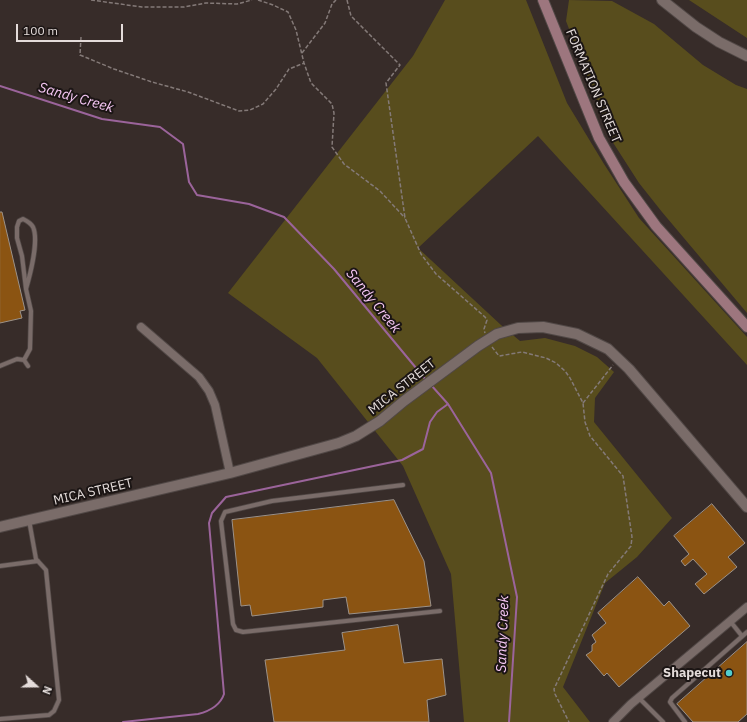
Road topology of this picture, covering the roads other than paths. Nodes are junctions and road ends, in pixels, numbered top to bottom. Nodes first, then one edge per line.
1 (543, 0) edge
2 (550, 0) edge
3 (662, 0) edge
4 (548, 12) junction
5 (747, 56) edge
6 (26, 289) junction
7 (141, 327) dead end
8 (747, 327) edge
9 (24, 360) junction
10 (0, 366) edge
11 (28, 366) dead end
12 (230, 473) junction
13 (403, 485) dead end
14 (747, 507) edge
15 (29, 520) junction
16 (0, 527) edge
17 (38, 561) junction
18 (0, 566) edge
19 (747, 607) edge
20 (440, 611) dead end
21 (730, 621) junction
22 (747, 632) edge
23 (742, 636) junction
24 (639, 697) junction
25 (0, 720) edge
26 (613, 722) edge
27 (663, 722) edge
28 (685, 722) edge

1 - 4 main road, FORMATION STREET
2 - 4 street
3 - 5 street
4 - 8 main road, FORMATION STREET
6 - 6 lane
6 - 9 lane
7 - 12 street
9 - 10 lane
9 - 11 lane
12 - 14 street, MICA STREET
12 - 15 street, MICA STREET
13 - 20 lane
15 - 16 street, MICA STREET
15 - 17 lane
17 - 18 lane
17 - 25 lane
19 - 21 street
21 - 23 lane
21 - 24 street
22 - 23 lane
23 - 28 lane
24 - 26 street
24 - 27 lane

